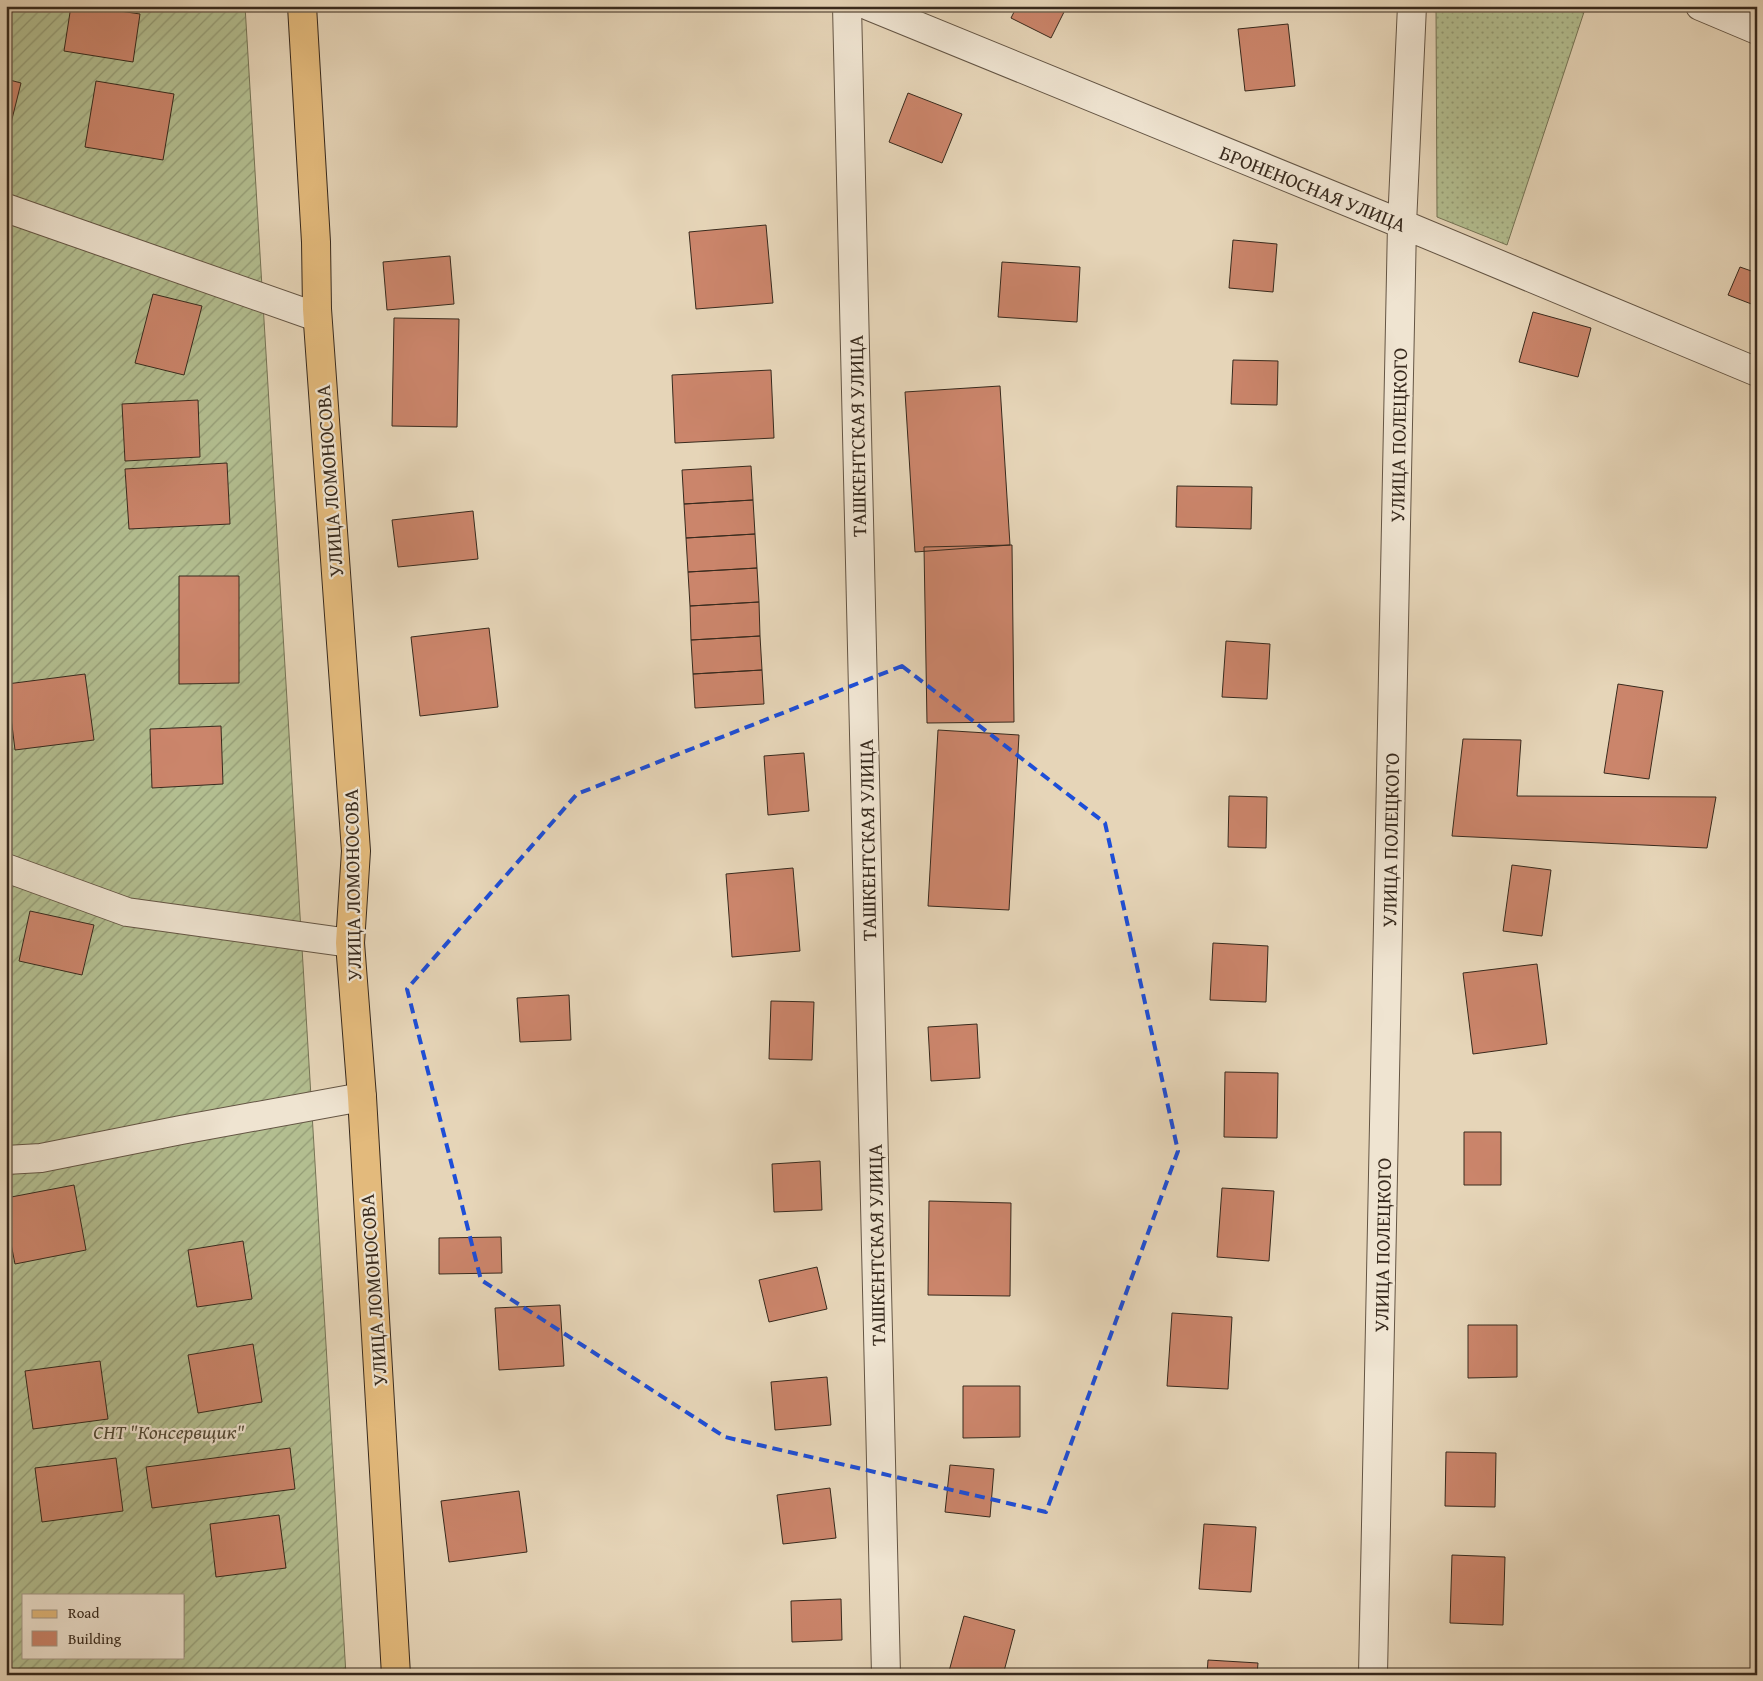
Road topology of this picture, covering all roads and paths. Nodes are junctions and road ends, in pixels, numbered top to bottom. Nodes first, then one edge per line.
1 (302, 6) edge
2 (847, 6) edge
3 (869, 6) edge
4 (1412, 6) edge
5 (1700, 6) edge
6 (908, 14) edge
7 (1757, 30) edge
8 (6, 208) edge
9 (1402, 224) junction
10 (318, 317) junction
11 (1757, 372) edge
12 (6, 868) edge
13 (350, 943) junction
14 (362, 1097) junction
15 (6, 1160) edge
16 (396, 1675) edge
17 (886, 1675) edge
18 (1373, 1675) edge

1 - 10 main road, УЛИЦА ЛОМОНОСОВА
2 - 17 street, ТАШКЕНТСКАЯ УЛИЦА
3 - 6 street, БРОНЕНОСНАЯ УЛИЦА
4 - 9 street, УЛИЦА ПОЛЕЦКОГО
5 - 7 street
6 - 9 street, БРОНЕНОСНАЯ УЛИЦА
8 - 10 street
9 - 11 street, БРОНЕНОСНАЯ УЛИЦА
9 - 18 street, УЛИЦА ПОЛЕЦКОГО
10 - 13 main road, УЛИЦА ЛОМОНОСОВА
12 - 13 street
13 - 14 main road, УЛИЦА ЛОМОНОСОВА
14 - 15 street
14 - 16 main road, УЛИЦА ЛОМОНОСОВА

